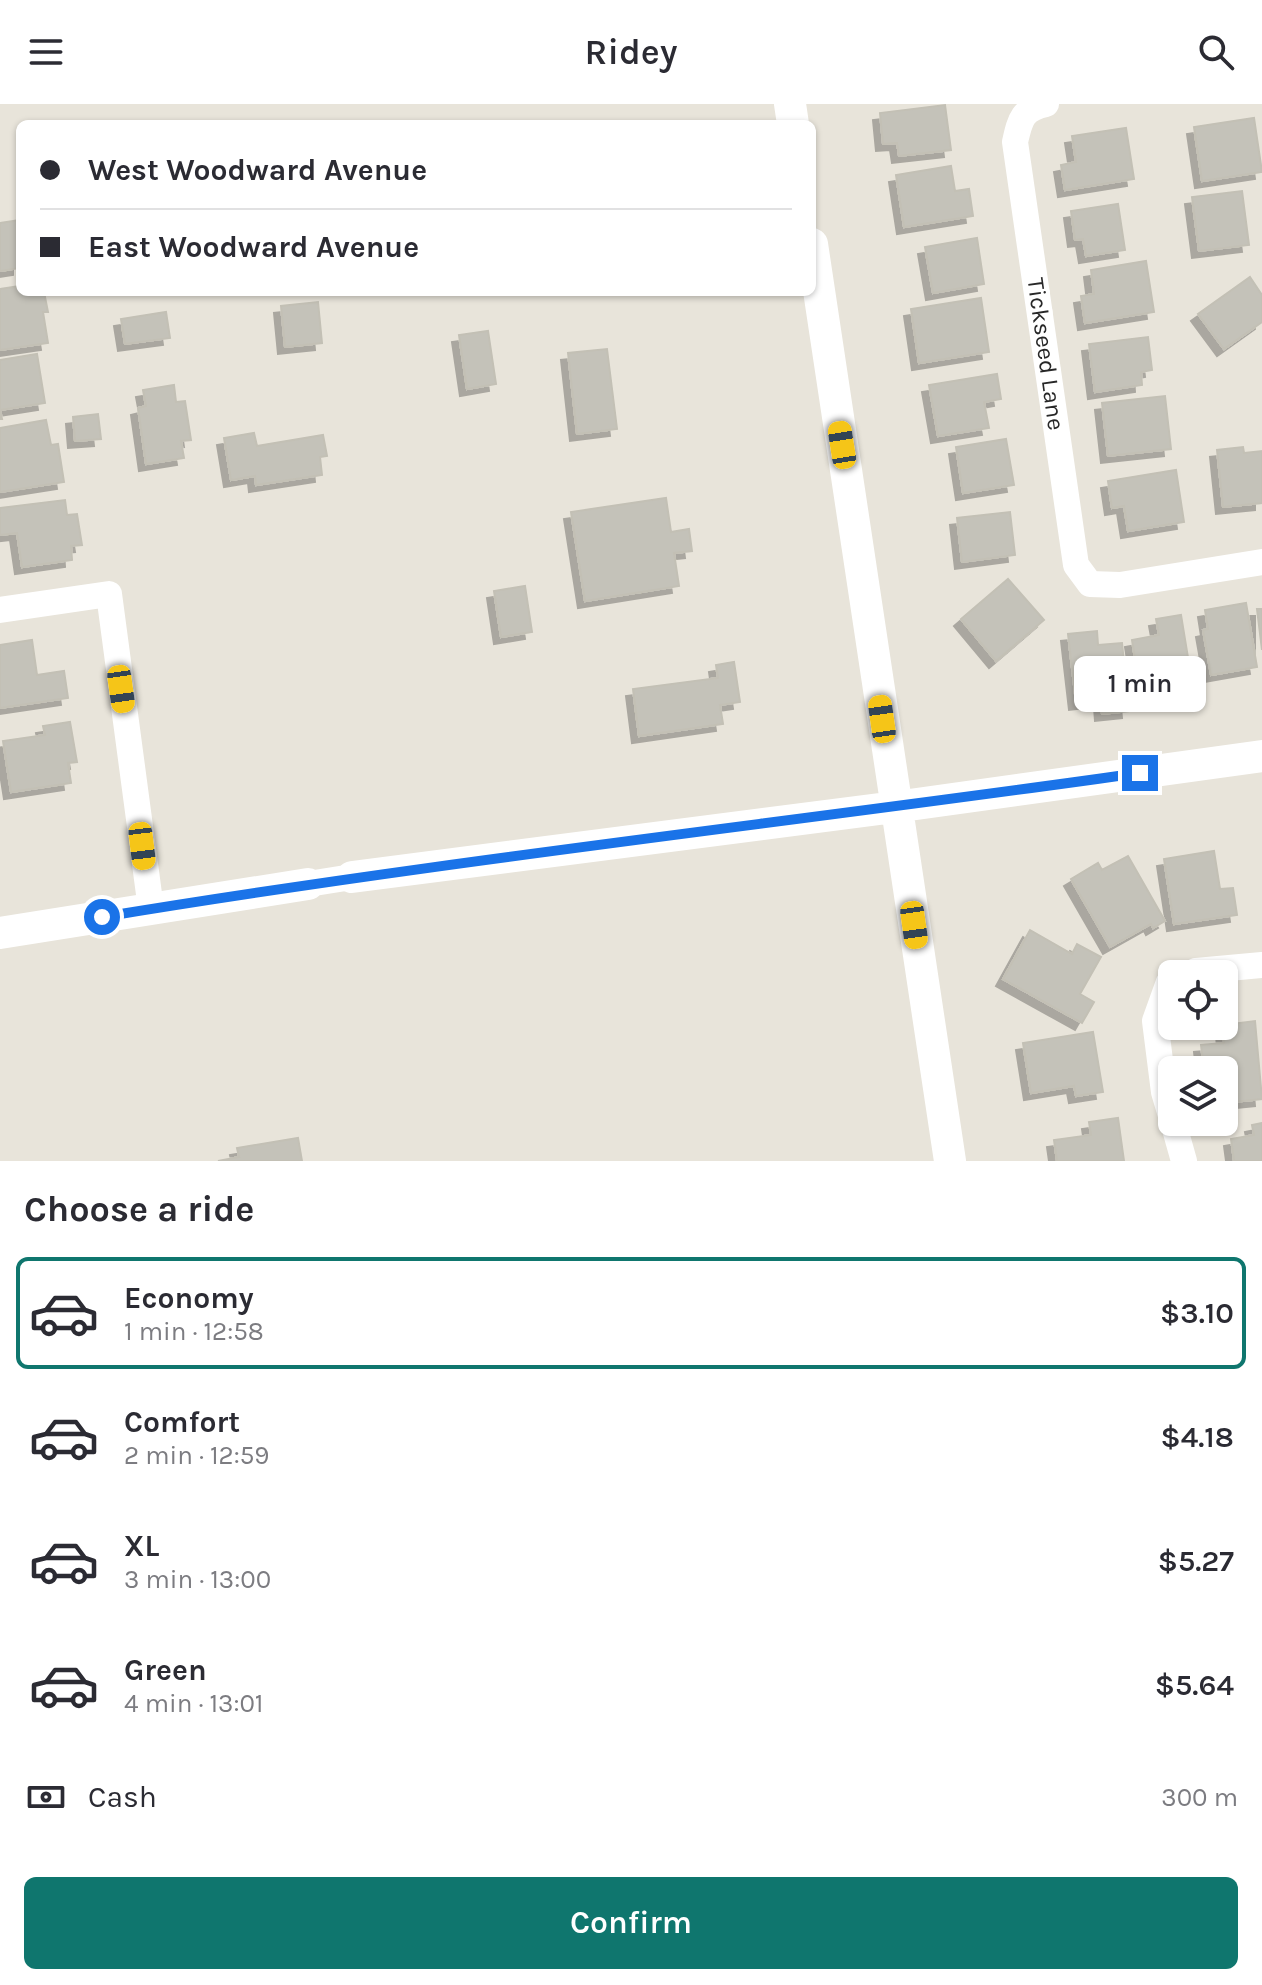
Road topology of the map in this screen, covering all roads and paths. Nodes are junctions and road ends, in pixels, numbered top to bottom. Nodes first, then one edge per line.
1 (1046, 104) edge
2 (816, 271) edge
3 (1262, 562) edge
4 (0, 610) edge
5 (1262, 756) edge
6 (895, 807) junction
7 (352, 877) joint
8 (308, 884) joint
9 (151, 909) junction
10 (0, 933) edge
11 (1262, 965) edge
12 (1238, 967) edge
13 (1158, 1013) edge
14 (1159, 1056) edge
15 (1177, 1136) edge
16 (950, 1161) edge
17 (1184, 1161) edge

1 - 3 street, Tickseed Lane
2 - 6 street
4 - 9 street
5 - 6 street
6 - 7 street
6 - 16 street
7 - 8 street
8 - 9 street
9 - 10 street
11 - 12 street
13 - 14 street
15 - 17 street

